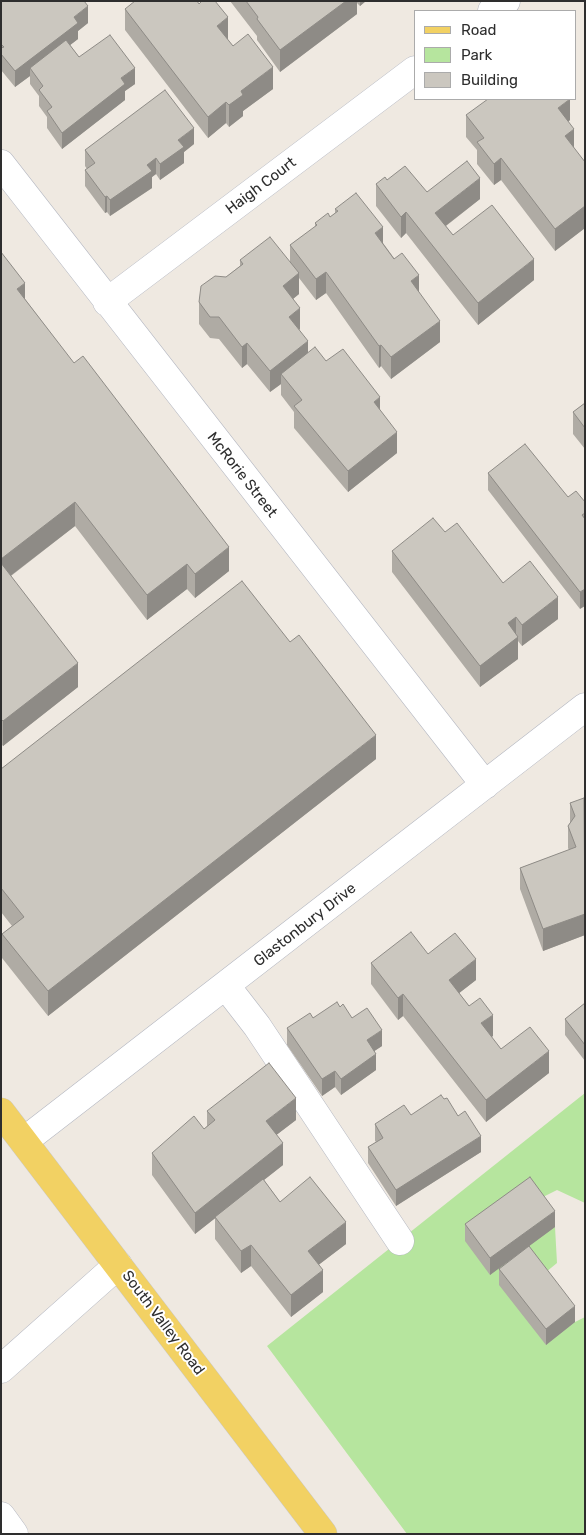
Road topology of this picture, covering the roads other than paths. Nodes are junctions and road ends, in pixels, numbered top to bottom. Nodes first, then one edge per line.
1 (506, 1) edge
2 (493, 10) edge
3 (414, 71) edge
4 (1, 164) edge
5 (107, 302) junction
6 (585, 707) edge
7 (485, 785) junction
8 (226, 986) junction
9 (1, 1112) edge
10 (24, 1141) junction
11 (400, 1240) dead end
12 (118, 1265) junction
13 (1, 1369) edge
14 (1, 1516) edge
15 (14, 1534) edge
16 (323, 1534) edge

1 - 2 street
3 - 5 street, Haigh Court
4 - 5 street, McRorie Street
5 - 7 street, McRorie Street
6 - 7 street, Glastonbury Drive
7 - 8 street, Glastonbury Drive
8 - 10 street, Glastonbury Drive
8 - 11 street
9 - 10 main road, South Valley Road
10 - 12 main road, South Valley Road
12 - 13 street
12 - 16 main road, South Valley Road
14 - 15 street

